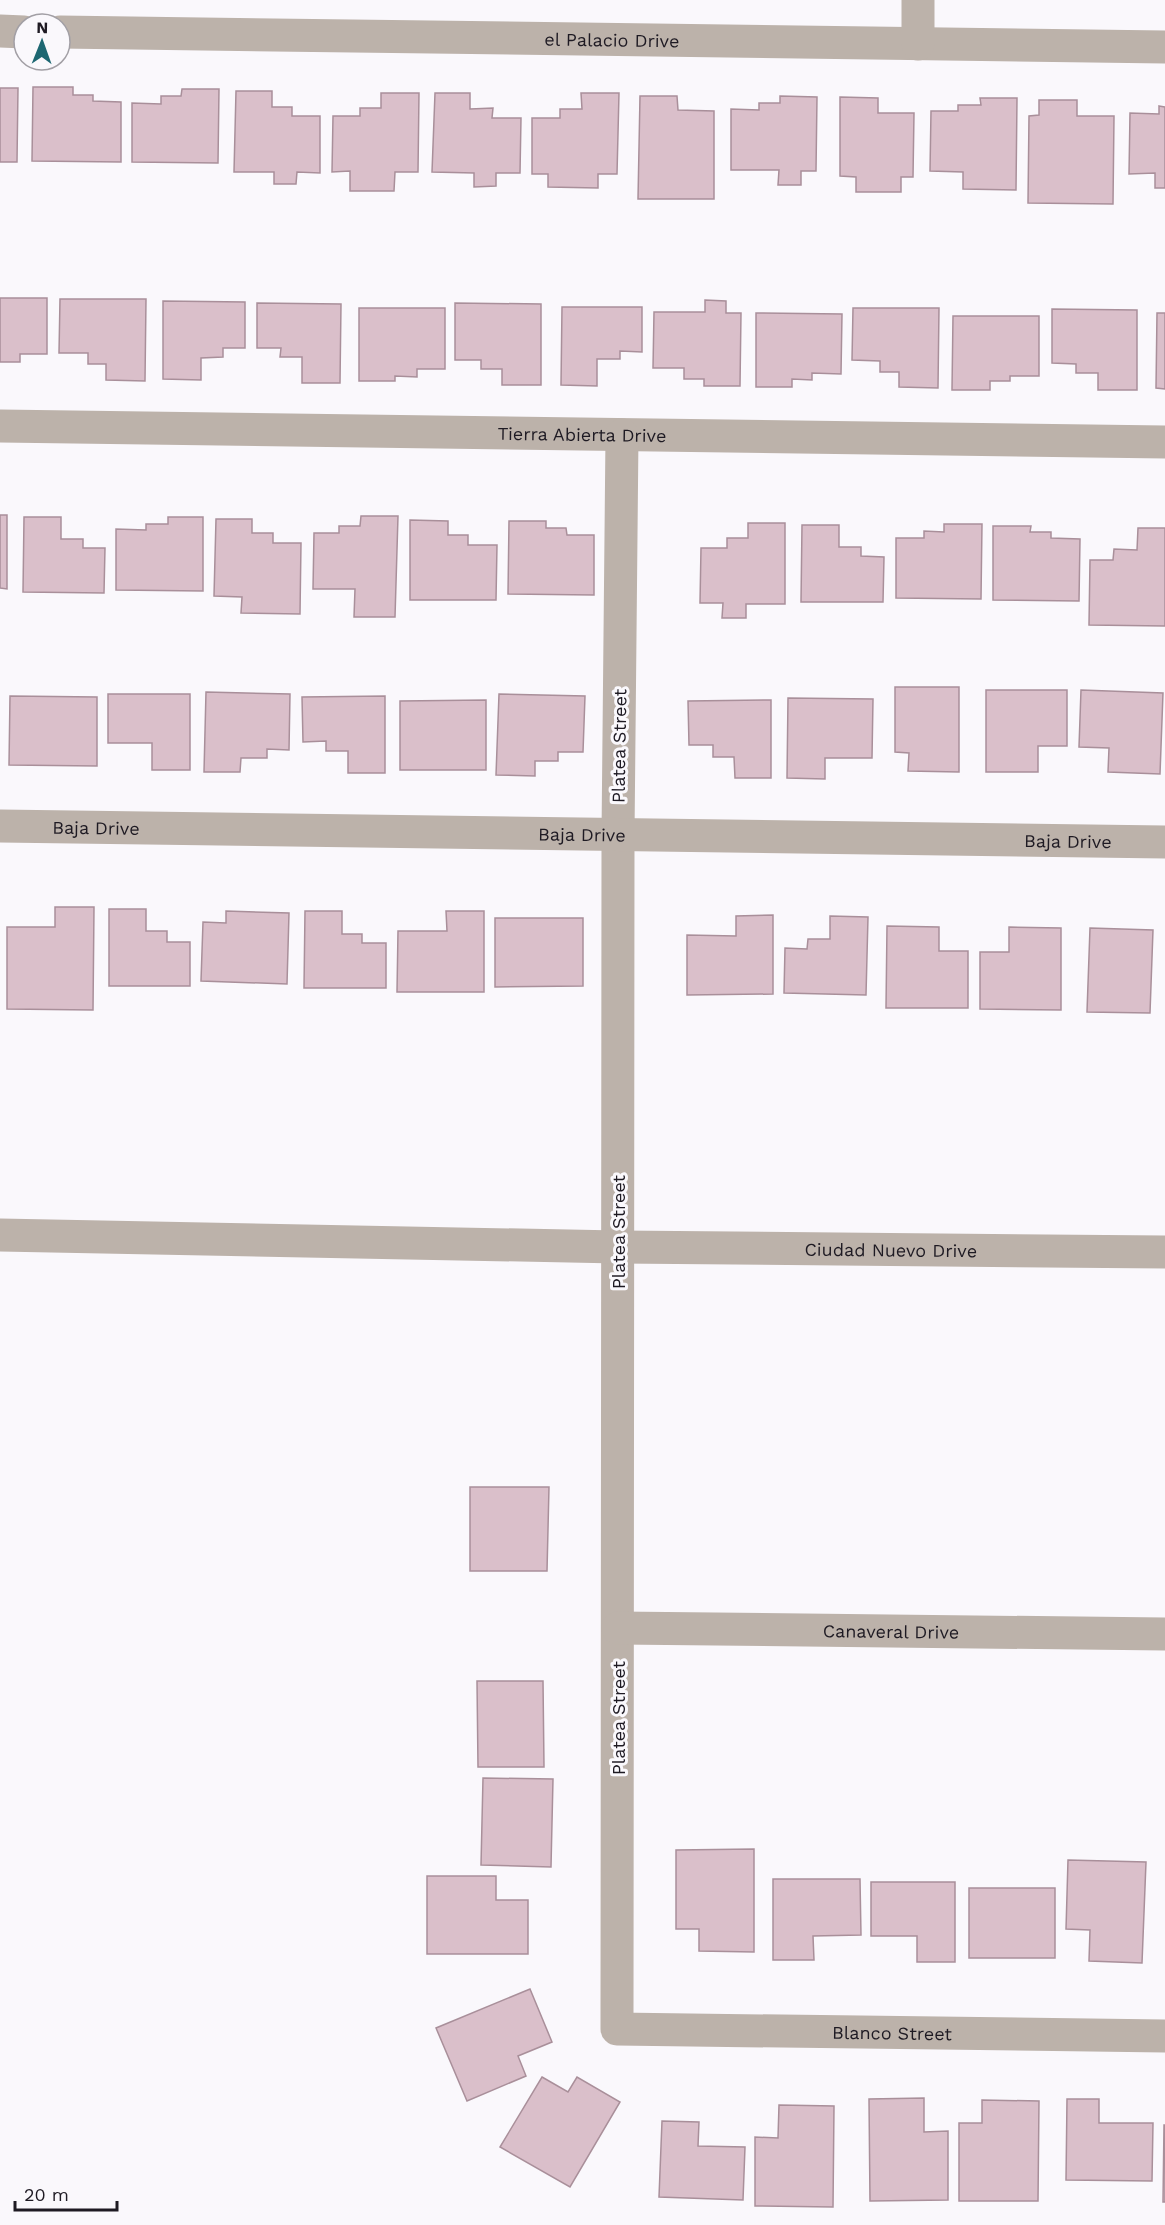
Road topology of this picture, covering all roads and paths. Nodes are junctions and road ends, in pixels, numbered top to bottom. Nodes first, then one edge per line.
1 (918, 0) edge
2 (72, 32) edge
3 (918, 44) junction
4 (1165, 47) edge
5 (0, 426) edge
6 (622, 435) junction
7 (1165, 442) edge
8 (0, 826) edge
9 (618, 835) junction
10 (1165, 842) edge
11 (0, 1235) edge
12 (618, 1247) junction
13 (1165, 1252) edge
14 (618, 1628) junction
15 (1165, 1634) edge
16 (618, 2029) joint
17 (1165, 2036) edge

1 - 3 street
2 - 3 street, el Palacio Drive
3 - 4 street, el Palacio Drive
5 - 6 street, Tierra Abierta Drive
6 - 7 street, Tierra Abierta Drive
6 - 9 street, Platea Street
8 - 9 street, Baja Drive
9 - 10 street, Baja Drive
9 - 12 street, Platea Street
11 - 12 street, Ciudad Nuevo Drive
12 - 13 street, Ciudad Nuevo Drive
12 - 14 street, Platea Street
14 - 15 street, Canaveral Drive
14 - 16 street, Platea Street
16 - 17 street, Blanco Street

